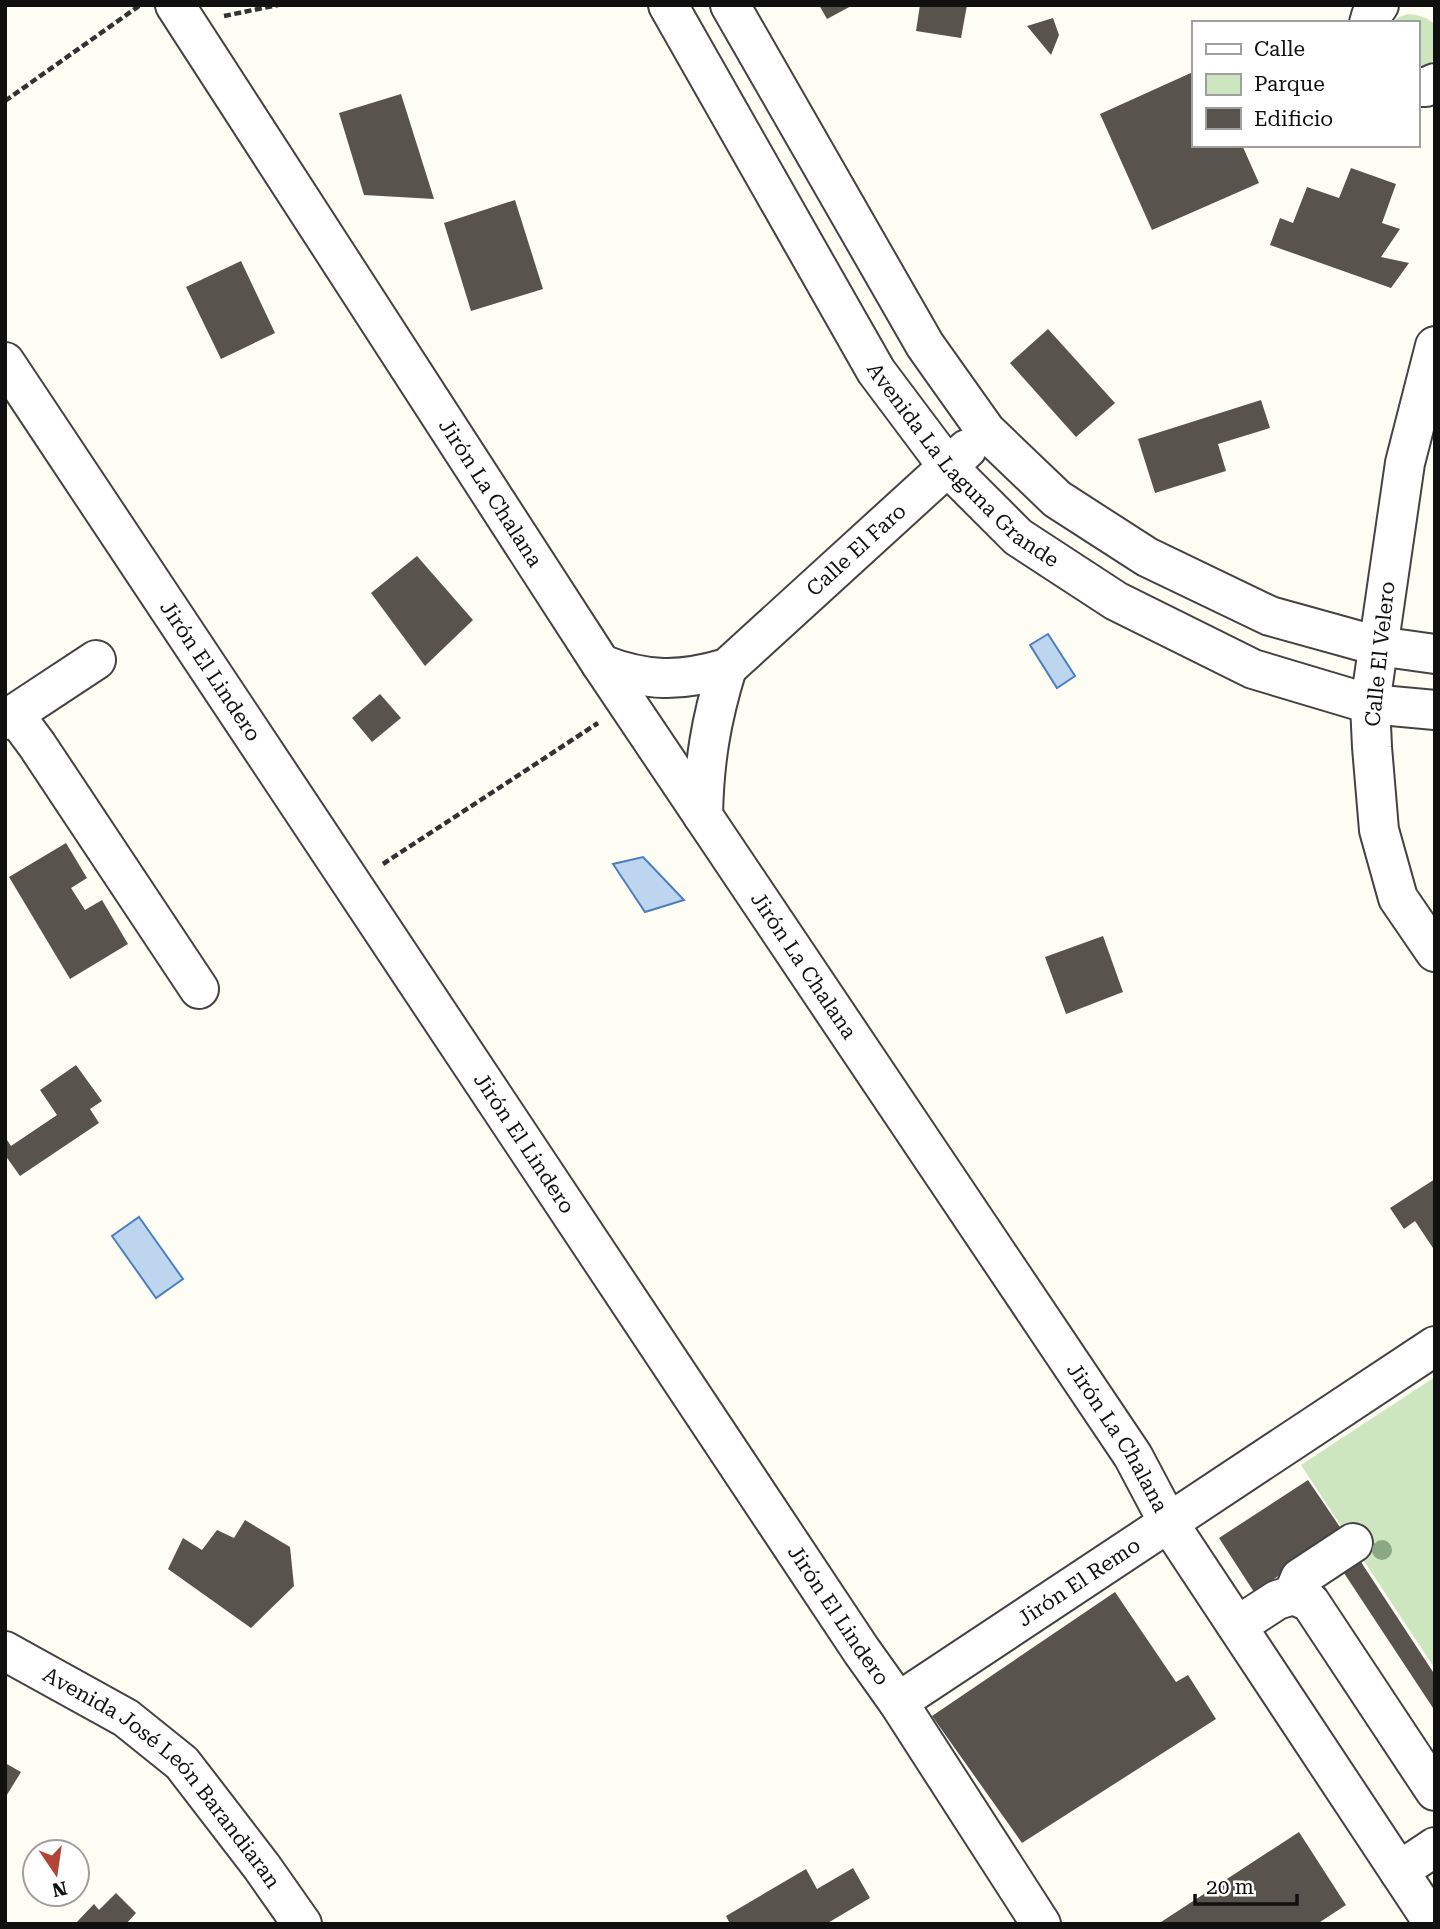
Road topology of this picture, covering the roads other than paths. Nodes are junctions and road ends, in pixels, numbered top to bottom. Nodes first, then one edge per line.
1 (668, 5) edge
2 (730, 5) edge
3 (1379, 5) edge
4 (181, 15) edge
5 (1370, 21) edge
6 (1435, 346) edge
7 (5, 362) edge
8 (986, 431) junction
9 (947, 467) junction
10 (1378, 646) junction
11 (1435, 654) edge
12 (96, 660) dead end
13 (601, 664) junction
14 (727, 668) junction
15 (1370, 704) junction
16 (1435, 710) edge
17 (10, 717) edge
18 (703, 816) junction
19 (1435, 953) edge
20 (198, 989) dead end
21 (1435, 1346) edge
22 (1168, 1522) junction
23 (1353, 1544) dead end
24 (1293, 1595) junction
25 (1237, 1626) junction
26 (5, 1651) edge
27 (898, 1702) junction
28 (1435, 1791) edge
29 (1435, 1847) edge
30 (1399, 1871) junction
31 (302, 1924) edge
32 (1041, 1924) edge
33 (1434, 1924) edge

1 - 9 street, Avenida La Laguna Grande
2 - 8 street, Avenida La Laguna Grande
3 - 5 street
4 - 13 street, Jirón La Chalana
6 - 10 street, Calle El Velero
7 - 27 street, Jirón El Lindero
8 - 9 street, Calle El Faro
8 - 10 street, Avenida La Laguna Grande
9 - 14 street, Calle El Faro
9 - 15 street, Avenida La Laguna Grande
10 - 11 street, Avenida La Laguna Grande
10 - 15 street, Calle El Velero
12 - 17 street
13 - 14 street, Calle El Faro
13 - 18 street, Jirón La Chalana
14 - 18 street
15 - 16 street, Avenida La Laguna Grande
15 - 19 street, Calle El Velero
17 - 20 street
18 - 22 street, Jirón La Chalana
21 - 22 street, Jirón El Remo
22 - 25 street, Jirón La Chalana
22 - 27 street, Jirón El Remo
23 - 24 street
24 - 25 street
24 - 28 street
25 - 30 street, Jirón La Chalana
26 - 31 street, Avenida José León Barandiaran
27 - 32 street, Jirón El Lindero
29 - 30 street
30 - 33 street, Jirón La Chalana

